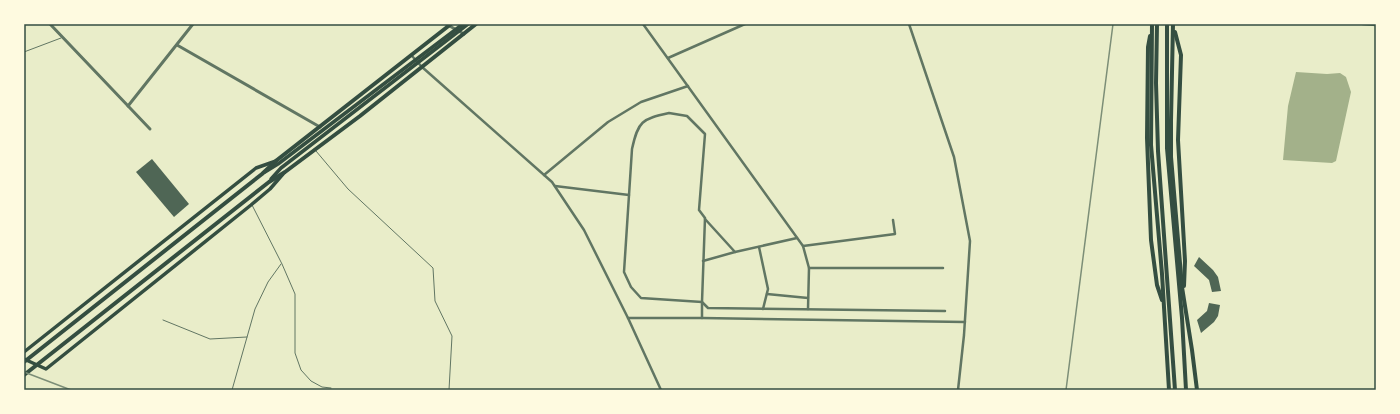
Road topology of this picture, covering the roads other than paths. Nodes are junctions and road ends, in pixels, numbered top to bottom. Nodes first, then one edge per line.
1 (50, 24) edge
2 (193, 24) edge
3 (462, 24) edge
4 (468, 24) edge
5 (476, 24) edge
6 (643, 24) edge
7 (745, 24) edge
8 (909, 24) edge
9 (1152, 24) edge
10 (1157, 24) edge
11 (1167, 24) edge
12 (1363, 24) edge
13 (449, 25) edge
14 (1376, 25) edge
15 (1173, 26) edge
16 (457, 30) junction
17 (464, 34) junction
18 (63, 37) junction
19 (178, 46) junction
20 (24, 52) edge
21 (412, 56) junction
22 (668, 58) junction
23 (417, 61) junction
24 (422, 67) junction
25 (688, 86) junction
26 (128, 106) junction
27 (320, 127) junction
28 (150, 129) dead end
29 (315, 149) junction
30 (277, 160) junction
31 (285, 172) junction
32 (262, 174) junction
33 (544, 175) junction
34 (269, 182) junction
35 (555, 186) junction
36 (629, 195) junction
37 (252, 205) junction
38 (705, 218) junction
39 (893, 220) dead end
40 (798, 238) junction
41 (803, 246) junction
42 (759, 247) junction
43 (735, 252) junction
44 (703, 261) junction
45 (282, 264) junction
46 (809, 268) junction
47 (943, 268) dead end
48 (767, 294) junction
49 (808, 298) junction
50 (702, 302) junction
51 (763, 309) junction
52 (808, 310) junction
53 (945, 311) dead end
54 (628, 318) junction
55 (702, 318) junction
56 (1182, 318) junction
57 (163, 320) dead end
58 (965, 322) junction
59 (1170, 325) junction
60 (247, 337) junction
61 (24, 352) edge
62 (24, 361) edge
63 (24, 375) edge
64 (331, 388) dead end
65 (232, 390) edge
66 (449, 390) edge
67 (661, 390) edge
68 (958, 390) edge
69 (1169, 390) edge
70 (1174, 390) edge
71 (1186, 390) edge
72 (1196, 390) edge

1 - 18 street
2 - 19 street
3 - 16 main road
4 - 16 main road
5 - 17 main road
6 - 22 street
7 - 22 street
8 - 58 street
9 - 59 main road
9 - 69 main road
10 - 59 main road
11 - 56 main road
12 - 14 street
13 - 16 street
13 - 21 main road
15 - 56 main road
15 - 72 main road
16 - 17 street
16 - 23 main road
17 - 24 main road
18 - 20 lane
18 - 26 street
19 - 26 street
19 - 27 street
21 - 23 street
21 - 27 main road
22 - 25 street
23 - 24 street
23 - 32 main road
23 - 34 main road
24 - 29 main road
24 - 33 street
25 - 33 street
25 - 40 street
26 - 28 street
27 - 30 main road
29 - 31 main road
29 - 66 lane
30 - 32 main road
30 - 61 main road
31 - 34 main road
31 - 37 main road
32 - 62 main road
33 - 35 street
34 - 63 main road
35 - 36 street
35 - 54 street
36 - 38 street
36 - 50 street
37 - 45 lane
37 - 62 main road
38 - 43 street
38 - 44 street
39 - 41 street
40 - 41 street
40 - 42 street
41 - 46 street
42 - 43 street
42 - 48 street
43 - 44 street
44 - 50 street
45 - 60 lane
45 - 64 lane
46 - 47 street
46 - 49 street
48 - 49 street
48 - 51 street
49 - 52 street
50 - 51 street
50 - 55 street
51 - 52 street
52 - 53 street
54 - 55 street
54 - 67 street
55 - 58 street
56 - 71 main road
57 - 60 lane
58 - 68 street
59 - 70 main road
60 - 65 lane

